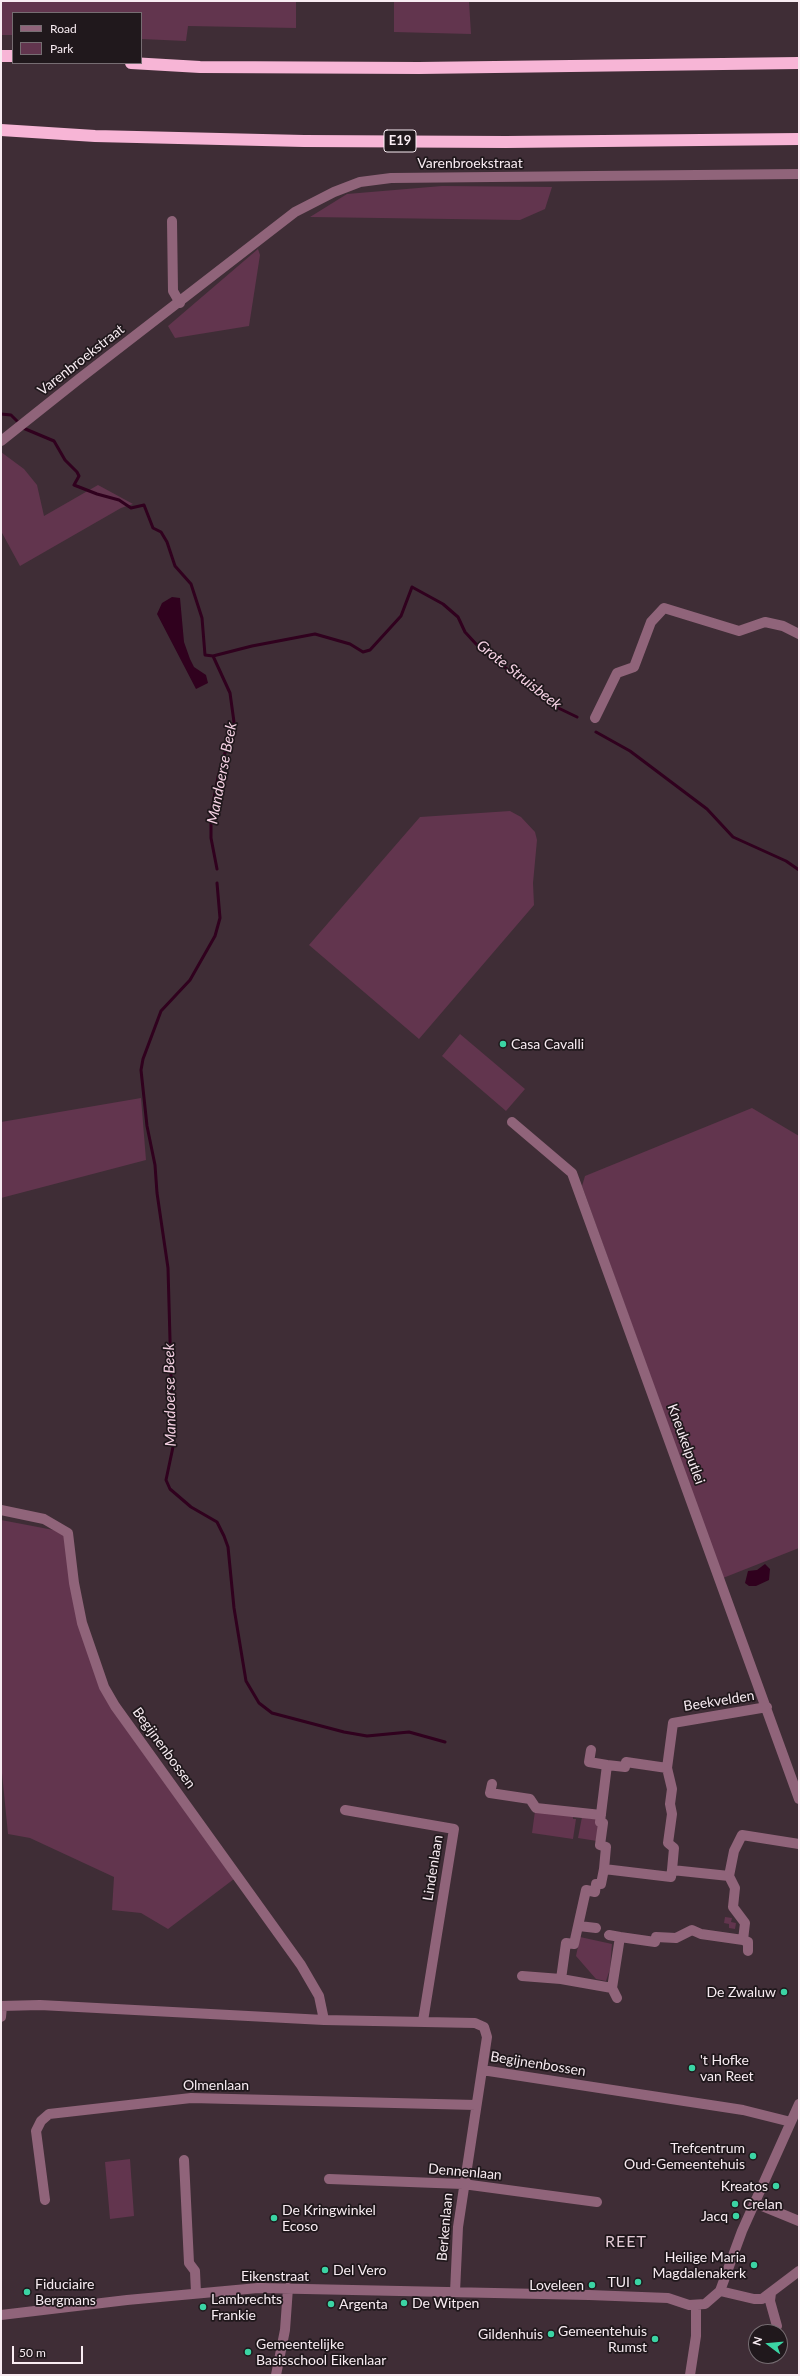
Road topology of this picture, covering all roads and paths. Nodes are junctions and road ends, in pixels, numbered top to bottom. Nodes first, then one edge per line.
1 (1, 56) edge
2 (12, 56) edge
3 (799, 63) edge
4 (142, 64) edge
5 (1, 130) edge
6 (799, 139) edge
7 (799, 174) edge
8 (172, 221) dead end
9 (180, 303) junction
10 (1, 441) edge
11 (799, 634) edge
12 (596, 718) dead end
13 (512, 1122) dead end
14 (1, 1510) edge
15 (767, 1708) junction
16 (591, 1750) dead end
17 (607, 1765) junction
18 (667, 1768) junction
19 (492, 1784) dead end
20 (799, 1799) edge
21 (344, 1810) dead end
22 (601, 1815) junction
23 (799, 1844) edge
24 (604, 1869) junction
25 (672, 1870) junction
26 (729, 1876) junction
27 (579, 1926) junction
28 (596, 1928) dead end
29 (609, 1935) dead end
30 (620, 1937) junction
31 (743, 1940) junction
32 (748, 1951) dead end
33 (522, 1976) dead end
34 (561, 1979) junction
35 (612, 1988) junction
36 (617, 1998) dead end
37 (1, 2006) edge
38 (1, 2018) edge
39 (324, 2020) junction
40 (423, 2021) junction
41 (482, 2070) junction
42 (799, 2104) edge
43 (476, 2105) junction
44 (791, 2122) junction
45 (184, 2160) dead end
46 (329, 2179) dead end
47 (463, 2184) junction
48 (45, 2200) dead end
49 (597, 2202) dead end
50 (755, 2203) junction
51 (799, 2221) edge
52 (799, 2271) edge
53 (288, 2288) junction
54 (720, 2291) junction
55 (456, 2292) junction
56 (196, 2293) junction
57 (771, 2293) junction
58 (696, 2305) junction
59 (1, 2315) edge
60 (776, 2324) edge
61 (276, 2375) edge
62 (690, 2375) edge

1 - 2 highway
3 - 4 highway
5 - 6 highway, E19
7 - 9 street, Varenbroekstraat
8 - 9 street
9 - 10 street, Varenbroekstraat
11 - 12 street
13 - 15 street, Kneukelputlei
14 - 39 street, Begijnenbossen
15 - 18 street, Beekvelden
15 - 20 street, Kneukelputlei
16 - 17 street
17 - 18 street
17 - 22 street
18 - 25 street, Beekvelden
19 - 22 street
21 - 40 street, Lindenlaan
22 - 24 street
23 - 26 street
24 - 25 street
24 - 27 street
25 - 26 street
26 - 31 street
27 - 28 street
27 - 34 street
29 - 30 street
30 - 31 street
30 - 35 street
31 - 32 street
33 - 34 street
34 - 35 street
35 - 36 street
37 - 38 street
37 - 39 street, Begijnenbossen
39 - 40 street, Begijnenbossen
40 - 41 street, Begijnenbossen
41 - 43 street, Berkenlaan
41 - 44 street, Begijnenbossen
42 - 44 street
43 - 47 street, Berkenlaan
43 - 48 street, Olmenlaan
44 - 50 street
45 - 56 street
46 - 47 street, Dennenlaan
47 - 49 street, Dennenlaan
47 - 55 street, Berkenlaan
50 - 51 street
50 - 54 street
52 - 57 street
53 - 55 street, Eikenstraat
53 - 56 street, Eikenstraat
53 - 61 street
54 - 57 street
54 - 58 street
55 - 58 street, Eikenstraat
56 - 59 street, Eikenstraat
57 - 60 street
58 - 62 street

